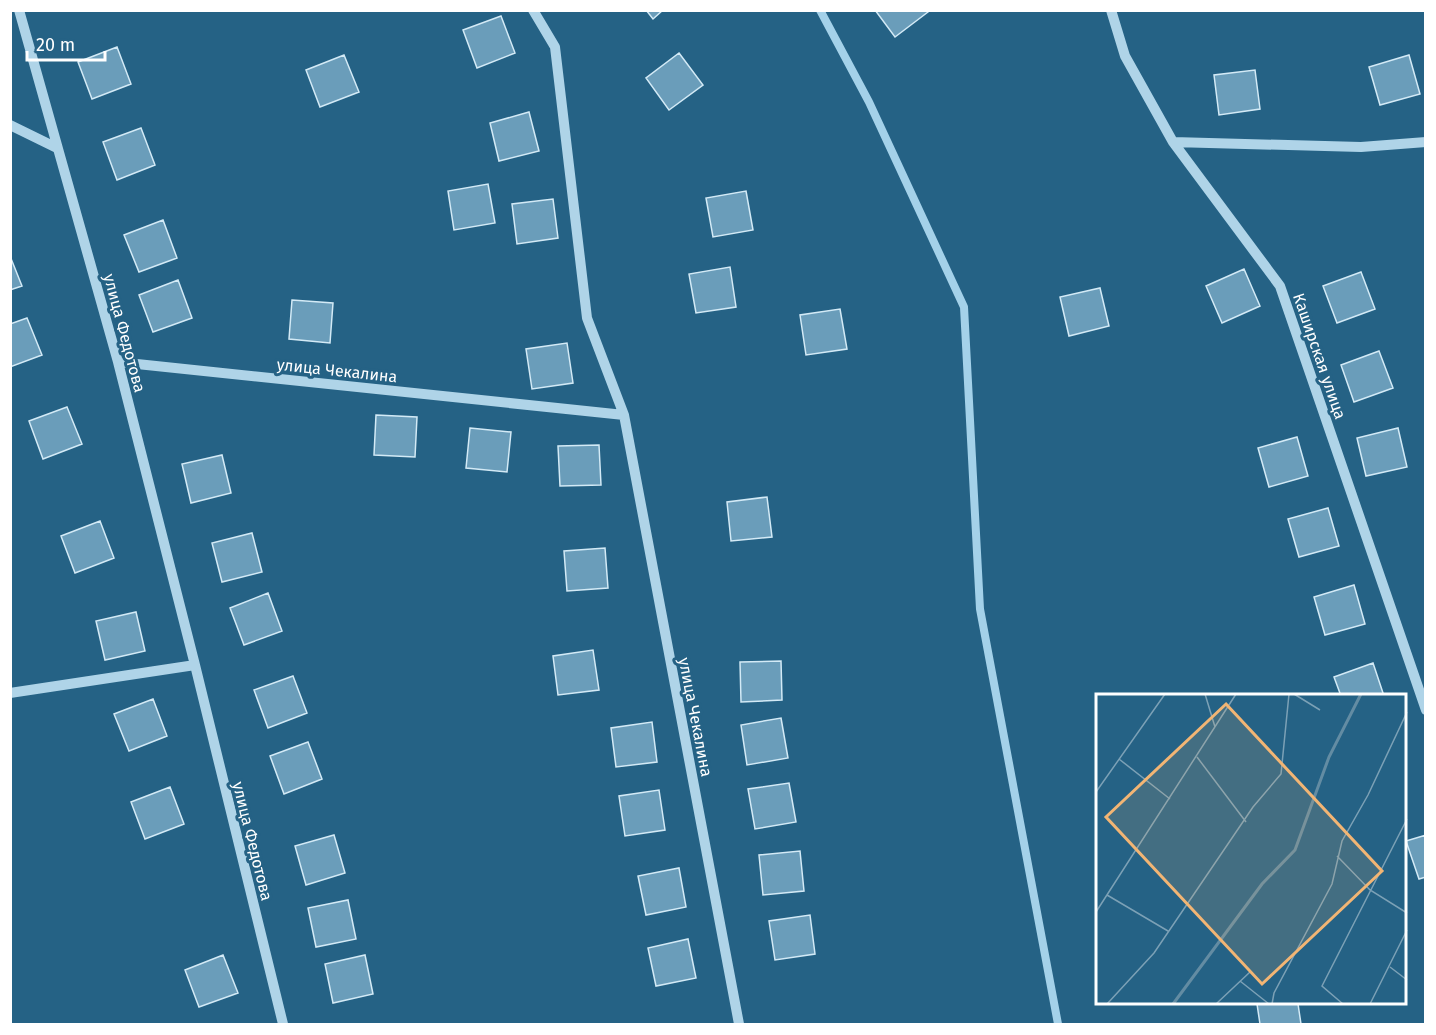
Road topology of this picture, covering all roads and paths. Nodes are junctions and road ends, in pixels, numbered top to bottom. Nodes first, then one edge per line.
1 (19, 10) edge
2 (533, 10) edge
3 (1111, 10) edge
4 (10, 125) edge
5 (1173, 142) junction
6 (1425, 142) edge
7 (57, 148) junction
8 (118, 362) junction
9 (624, 415) junction
10 (195, 664) junction
11 (10, 693) edge
12 (1425, 710) edge
13 (282, 1024) edge
14 (739, 1024) edge

1 - 7 street, улица Федотова
2 - 9 street, улица Чекалина
3 - 5 street, Каширская улица
4 - 7 street
5 - 6 street
5 - 12 street, Каширская улица
7 - 8 street, улица Федотова
8 - 9 street, улица Чекалина
8 - 10 street, улица Федотова
9 - 14 street, улица Чекалина
10 - 11 street
10 - 13 street, улица Федотова

